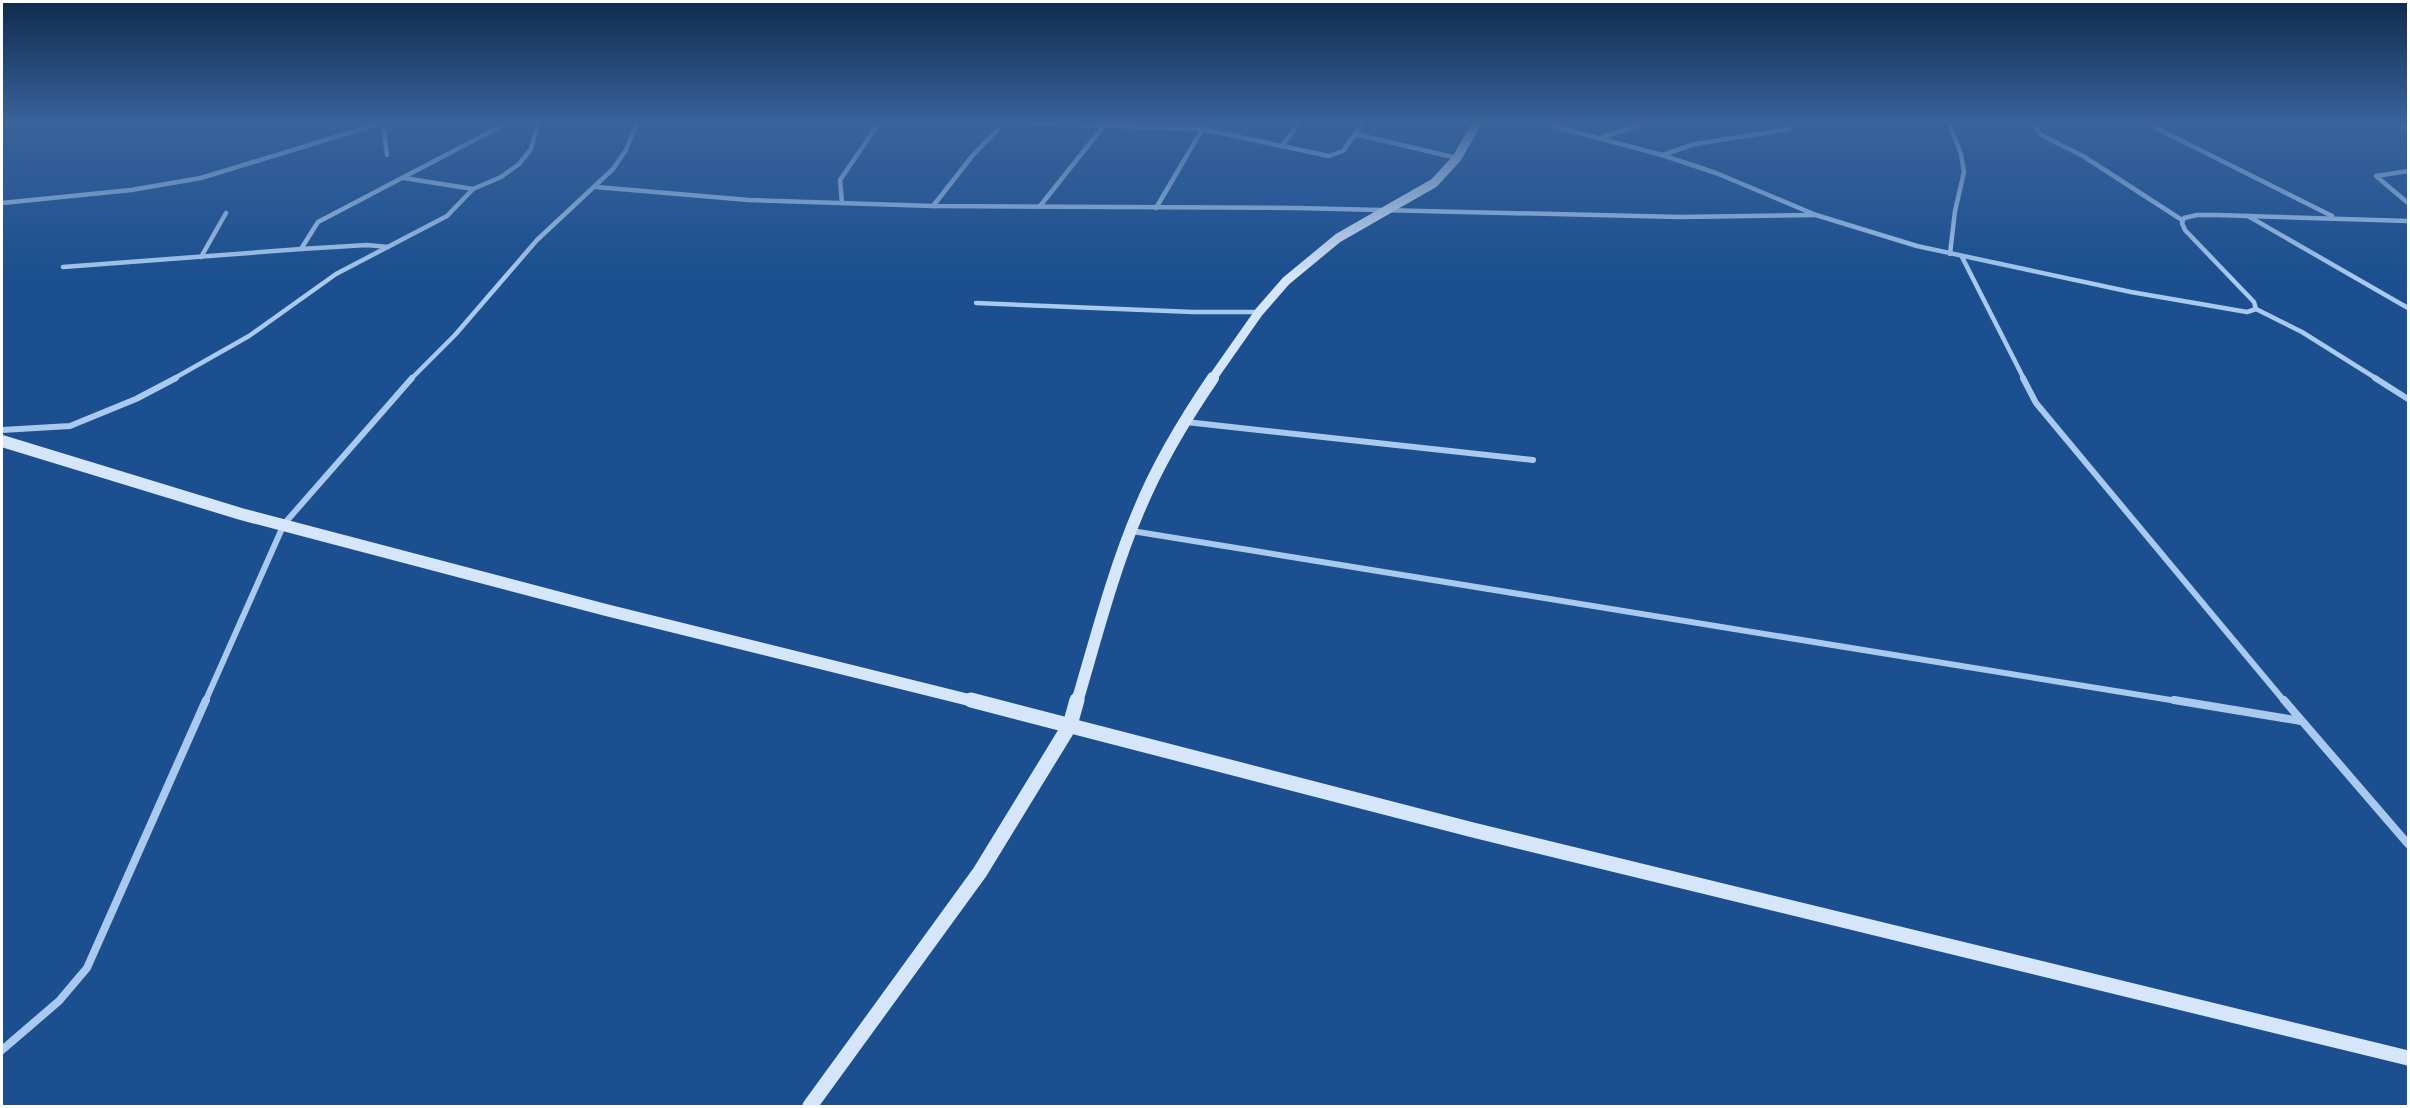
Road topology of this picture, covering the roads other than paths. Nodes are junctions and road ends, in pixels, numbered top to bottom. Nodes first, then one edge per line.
1 (212, 175) edge
2 (410, 175) edge
3 (504, 175) edge
4 (608, 175) edge
5 (844, 175) edge
6 (958, 175) edge
7 (1065, 175) edge
8 (1175, 175) edge
9 (1442, 175) edge
10 (1720, 175) edge
11 (1963, 175) edge
12 (2112, 175) edge
13 (2249, 175) edge
14 (2385, 175) edge
15 (404, 178) junction
16 (596, 187) junction
17 (473, 189) junction
18 (2, 203) edge
19 (842, 203) junction
20 (2409, 203) edge
21 (933, 206) junction
22 (1040, 206) junction
23 (1156, 208) junction
24 (1390, 210) junction
25 (226, 213) dead end
26 (1816, 214) junction
27 (2247, 215) junction
28 (2335, 218) junction
29 (2182, 220) junction
30 (2409, 221) edge
31 (389, 247) junction
32 (302, 249) junction
33 (1950, 254) junction
34 (201, 257) junction
35 (1962, 257) junction
36 (63, 267) dead end
37 (976, 303) dead end
38 (2409, 308) edge
39 (2256, 309) junction
40 (1258, 312) junction
41 (2409, 399) edge
42 (1185, 422) junction
43 (2, 430) edge
44 (2, 441) edge
45 (1533, 460) dead end
46 (284, 524) junction
47 (1132, 531) junction
48 (2301, 721) junction
49 (1070, 725) junction
50 (2409, 844) edge
51 (2, 1050) edge
52 (2409, 1058) edge
53 (810, 1107) edge

1 - 18 street
2 - 15 street
3 - 17 street
4 - 16 street
5 - 19 street
6 - 21 street
7 - 22 street
8 - 23 street
9 - 24 street
10 - 26 street
11 - 33 street
12 - 29 street
13 - 28 street
14 - 20 street
15 - 17 street
15 - 32 street
16 - 19 street
16 - 46 street
17 - 31 street
19 - 21 street
21 - 22 street
22 - 23 street
23 - 24 street
24 - 26 street
24 - 40 street
25 - 34 street
26 - 33 street
27 - 28 street
27 - 29 street
27 - 38 street
28 - 30 street
29 - 39 street
31 - 32 street
31 - 43 street
32 - 34 street
33 - 35 street
34 - 36 street
35 - 39 street
35 - 48 street
37 - 40 street
39 - 41 street
40 - 42 street
42 - 45 street
42 - 47 street
44 - 46 street
46 - 49 street
46 - 51 street
47 - 48 street
47 - 49 street
48 - 50 street
49 - 52 street
49 - 53 street

